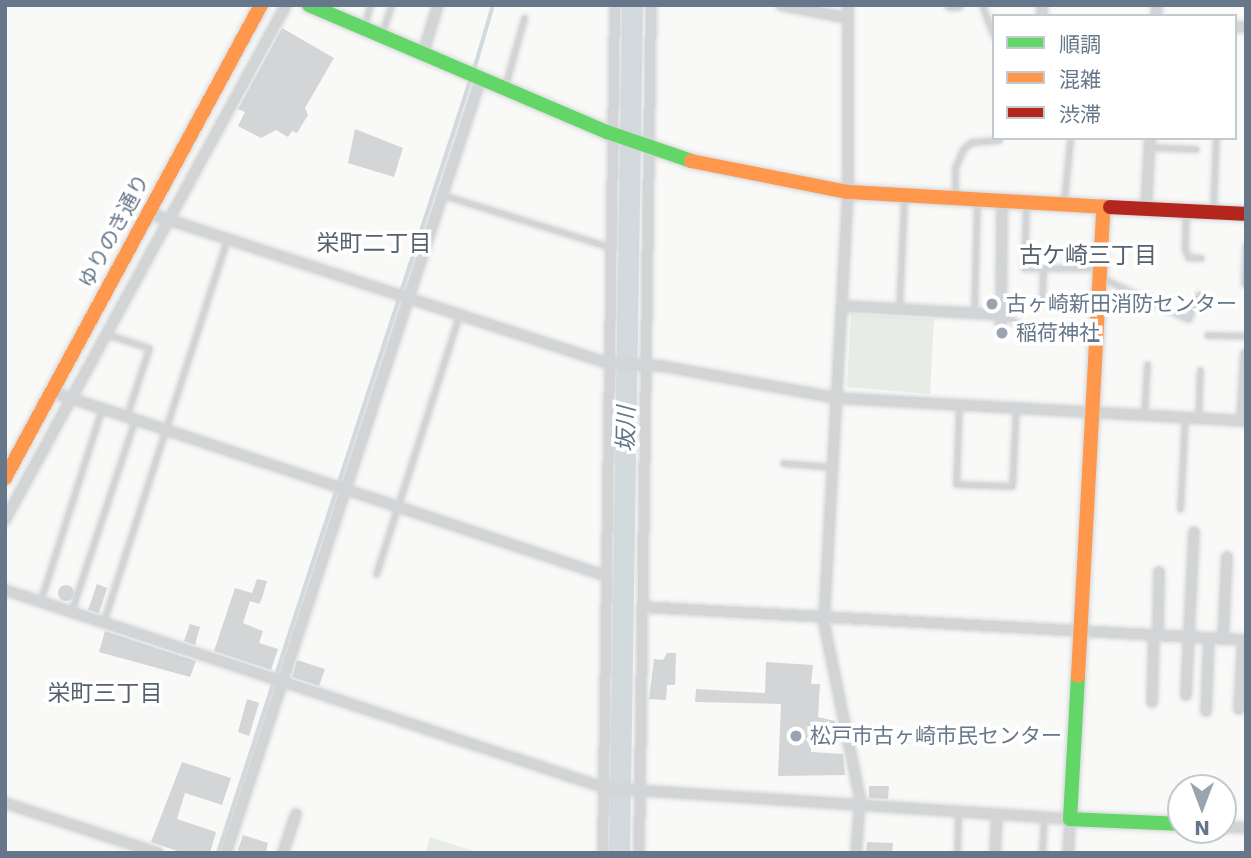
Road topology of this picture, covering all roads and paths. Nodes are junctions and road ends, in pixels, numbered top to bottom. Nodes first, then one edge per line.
1 (261, 5) edge
2 (286, 5) edge
3 (309, 5) edge
4 (370, 5) edge
5 (391, 5) edge
6 (438, 5) edge
7 (615, 5) edge
8 (651, 5) edge
9 (781, 5) edge
10 (848, 5) edge
11 (950, 5) edge
12 (958, 5) edge
13 (982, 5) edge
14 (524, 18) dead end
15 (847, 18) junction
16 (363, 29) junction
17 (992, 31) edge
18 (381, 36) junction
19 (423, 53) junction
20 (475, 76) junction
21 (505, 89) junction
22 (615, 134) junction
23 (999, 140) edge
24 (1070, 140) edge
25 (1216, 140) edge
26 (1150, 143) edge
27 (645, 144) junction
28 (1196, 149) dead end
29 (848, 192) junction
30 (442, 195) junction
31 (905, 196) junction
32 (955, 198) junction
33 (977, 200) junction
34 (1002, 201) junction
35 (1026, 202) junction
36 (1064, 204) junction
37 (1103, 207) junction
38 (1146, 209) junction
39 (1186, 211) junction
40 (1212, 212) junction
41 (148, 213) junction
42 (1246, 215) edge
43 (167, 220) junction
44 (227, 240) junction
45 (1246, 244) edge
46 (610, 247) junction
47 (1201, 258) dead end
48 (1043, 268) junction
49 (1101, 273) junction
50 (1244, 285) edge
51 (1199, 295) dead end
52 (403, 298) junction
53 (1042, 298) dead end
54 (843, 306) junction
55 (899, 309) junction
56 (974, 314) junction
57 (459, 316) junction
58 (1002, 318) junction
59 (1022, 326) dead end
60 (106, 334) junction
61 (1207, 335) dead end
62 (1246, 336) edge
63 (1246, 354) edge
64 (607, 363) junction
65 (644, 364) junction
66 (1147, 364) dead end
67 (1200, 370) dead end
68 (52, 392) junction
69 (837, 398) junction
70 (70, 401) junction
71 (959, 406) junction
72 (1016, 408) junction
73 (101, 411) junction
74 (1092, 412) junction
75 (1144, 415) junction
76 (1185, 418) junction
77 (1198, 418) junction
78 (130, 420) junction
79 (1244, 420) edge
80 (164, 431) junction
81 (783, 463) dead end
82 (833, 467) junction
83 (5, 478) edge
84 (340, 489) junction
85 (396, 507) junction
86 (1180, 509) dead end
87 (5, 520) edge
88 (1194, 531) dead end
89 (1227, 557) dead end
90 (1158, 572) dead end
91 (376, 575) dead end
92 (606, 576) junction
93 (5, 590) edge
94 (40, 602) junction
95 (642, 607) junction
96 (71, 612) junction
97 (824, 617) junction
98 (103, 623) junction
99 (1081, 631) junction
100 (1156, 636) junction
101 (1189, 637) junction
102 (1209, 638) junction
103 (1223, 639) junction
104 (1244, 640) edge
105 (277, 680) junction
106 (1186, 695) dead end
107 (1152, 702) dead end
108 (1239, 709) dead end
109 (1206, 711) dead end
110 (607, 788) junction
111 (638, 792) junction
112 (5, 803) edge
113 (860, 807) junction
114 (958, 813) junction
115 (296, 814) dead end
116 (997, 815) junction
117 (1044, 817) junction
118 (1070, 819) junction
119 (1167, 823) edge
120 (158, 853) edge
121 (226, 853) edge
122 (283, 853) edge
123 (603, 853) edge
124 (639, 853) edge
125 (856, 853) edge
126 (957, 853) edge
127 (995, 853) edge
128 (1042, 853) edge
129 (1068, 853) edge

1 - 41 street, ゆりのき通り
2 - 43 street
3 - 16 street
4 - 16 lane
5 - 18 lane
6 - 19 street
7 - 22 street
8 - 27 street
9 - 15 street
10 - 15 street
11 - 12 street
13 - 17 lane
14 - 21 lane
15 - 29 street
16 - 18 street
18 - 19 street
19 - 20 street
20 - 21 street
20 - 30 street
21 - 22 street
22 - 27 street
22 - 46 street
23 - 32 lane
24 - 36 lane
25 - 40 lane
26 - 28 lane
26 - 38 street
27 - 29 street
27 - 65 street
29 - 31 street
29 - 54 street
30 - 46 lane
30 - 52 street
31 - 32 street
31 - 55 lane
32 - 33 street
33 - 34 street
33 - 56 lane
34 - 35 street
34 - 58 street
35 - 36 street
35 - 48 lane
36 - 37 street
37 - 38 street
37 - 49 street
38 - 39 street
39 - 40 street
39 - 47 lane
40 - 42 street
41 - 43 street
41 - 68 street, ゆりのき通り
43 - 44 street
43 - 60 street
44 - 52 street
44 - 80 lane
45 - 50 lane
46 - 64 street
48 - 49 lane
48 - 53 lane
49 - 51 lane
49 - 74 street
52 - 57 street
52 - 84 street
54 - 55 street
54 - 69 street
55 - 56 street
56 - 58 street
57 - 64 street
57 - 85 lane
58 - 59 lane
60 - 70 street
60 - 78 lane
61 - 62 lane
63 - 79 street
64 - 65 street
64 - 92 street
65 - 69 street
65 - 95 street
66 - 75 lane
67 - 77 lane
68 - 70 street
68 - 83 street, ゆりのき通り
69 - 71 street
69 - 82 street
70 - 73 street
70 - 87 street
71 - 72 street
71 - 72 lane
72 - 74 street
73 - 78 street
73 - 94 lane
74 - 75 street
74 - 99 street
75 - 76 street
76 - 77 street
76 - 86 lane
77 - 79 street
78 - 80 street
78 - 96 lane
80 - 84 street
80 - 98 lane
81 - 82 lane
82 - 97 street
84 - 85 street
84 - 105 street
85 - 91 lane
85 - 92 street
88 - 101 street
89 - 103 street
90 - 100 street
92 - 110 street
93 - 94 street
94 - 96 street
95 - 97 street
95 - 111 street
96 - 98 street
97 - 99 street
97 - 113 street
98 - 105 street
99 - 100 street
99 - 118 street
100 - 101 street
100 - 107 street
101 - 102 street
101 - 106 street
102 - 103 street
102 - 109 street
103 - 104 street
104 - 108 street
105 - 110 street
105 - 121 street
110 - 111 street
110 - 123 street
111 - 113 street
111 - 124 street
112 - 120 street
113 - 114 street
113 - 125 street
114 - 116 street
114 - 126 lane
115 - 122 street
116 - 117 street
116 - 127 street
117 - 118 street
117 - 128 lane
118 - 119 street
118 - 129 street

